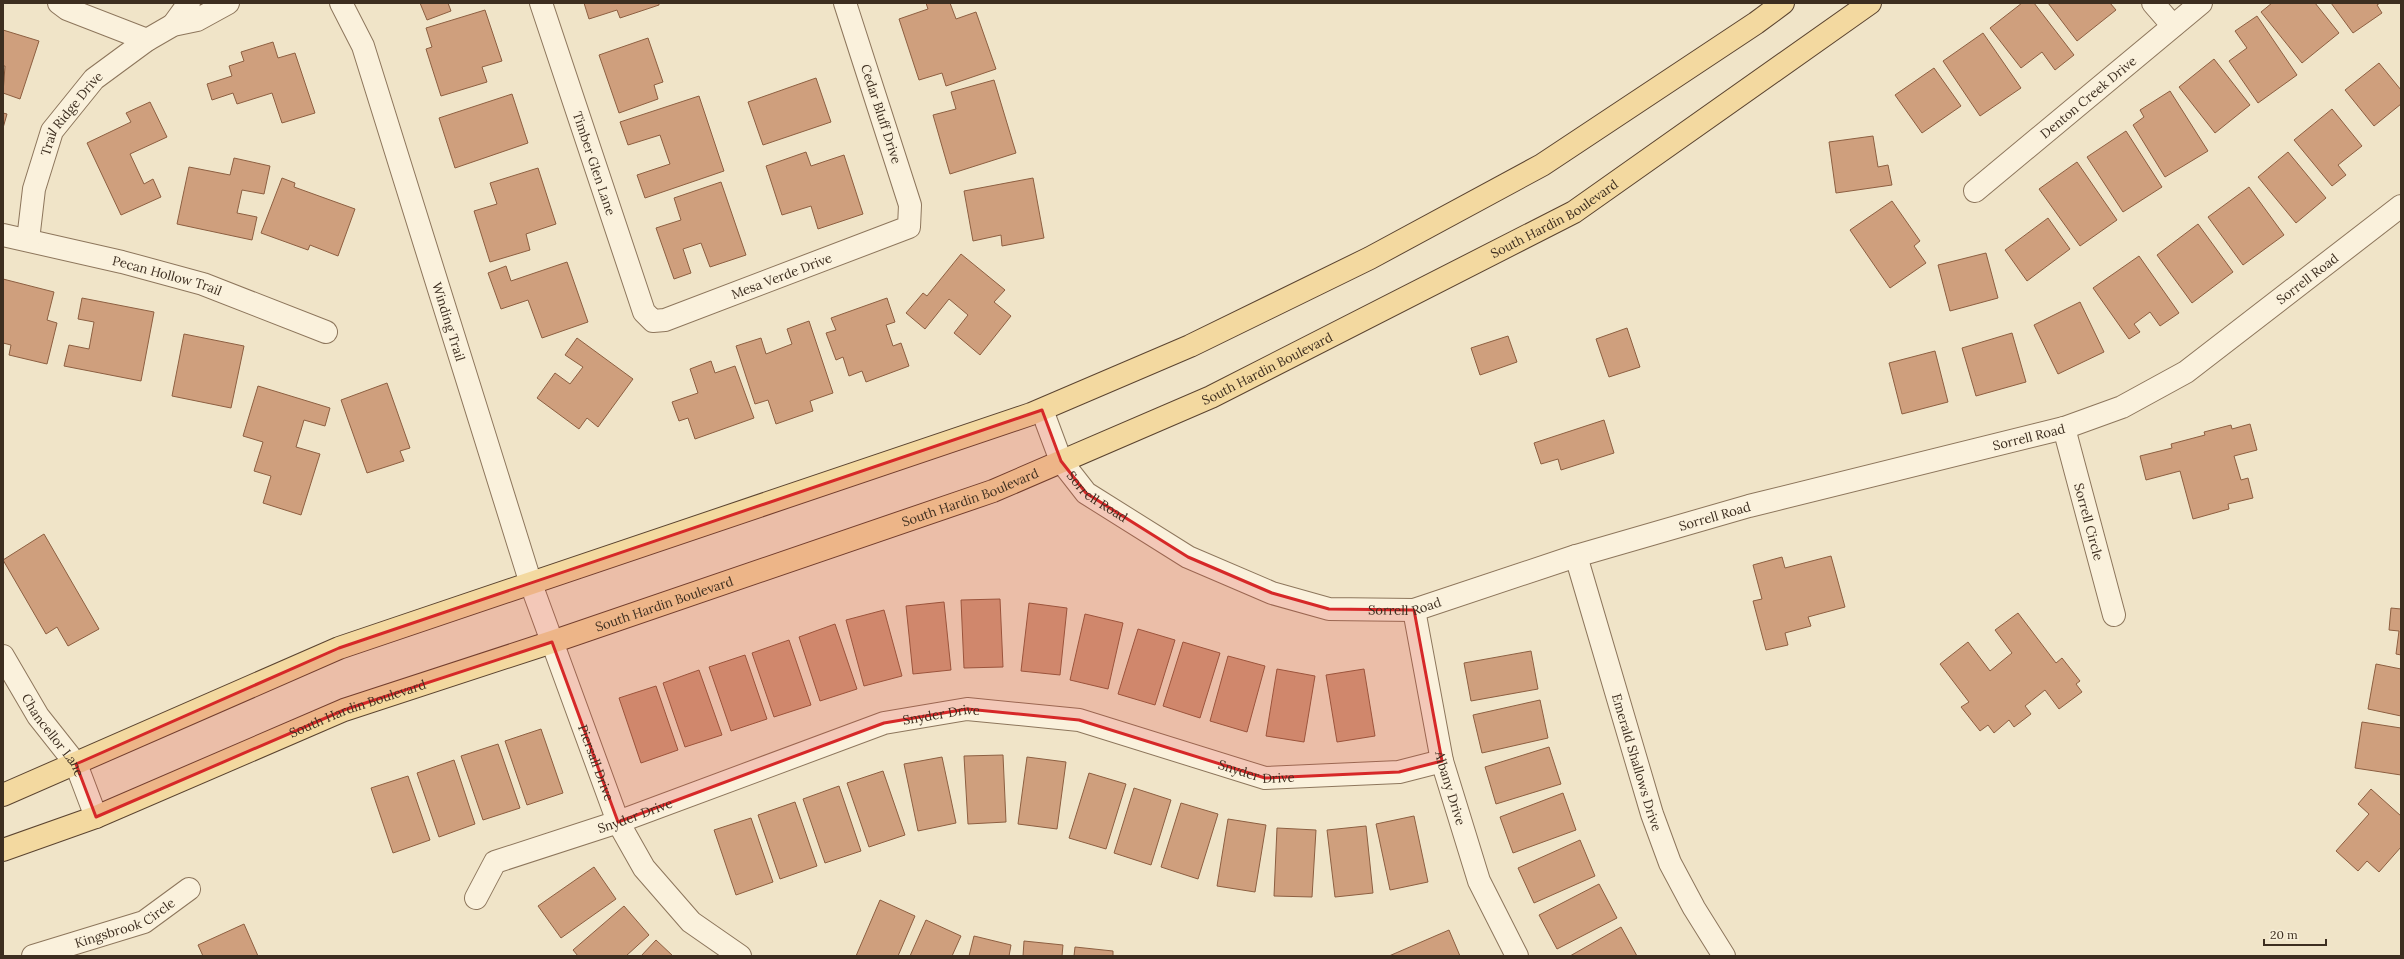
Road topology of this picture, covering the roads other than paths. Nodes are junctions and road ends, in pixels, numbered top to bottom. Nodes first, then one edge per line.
1 (59, 3) edge
2 (189, 3) edge
3 (228, 3) edge
4 (341, 3) edge
5 (541, 3) edge
6 (845, 3) edge
7 (1783, 3) edge
8 (1870, 3) edge
9 (2153, 3) edge
10 (2201, 3) edge
11 (173, 25) junction
12 (2172, 26) junction
13 (147, 40) junction
14 (1975, 191) dead end
15 (2401, 206) edge
16 (910, 227) joint
17 (3, 235) edge
18 (28, 240) junction
19 (653, 321) joint
20 (326, 332) dead end
21 (1042, 410) junction
22 (2064, 428) junction
23 (1061, 461) junction
24 (1576, 556) junction
25 (531, 584) junction
26 (1414, 610) junction
27 (2114, 615) dead end
28 (552, 642) junction
29 (3, 656) edge
30 (1442, 761) junction
31 (76, 764) junction
32 (3, 795) edge
33 (96, 818) junction
34 (618, 822) junction
35 (3, 850) edge
36 (189, 889) dead end
37 (476, 898) dead end
38 (33, 956) edge
39 (740, 956) edge
40 (1517, 956) edge
41 (1724, 956) edge

1 - 13 street
2 - 11 street, Trail Ridge Drive
3 - 11 street, Trail Ridge Drive
4 - 25 street, Winding Trail
5 - 19 street, Timber Glen Lane
6 - 16 street, Cedar Bluff Drive
7 - 21 main road
8 - 23 main road, South Hardin Boulevard
9 - 12 street
10 - 12 street, Denton Creek Drive
11 - 13 street, Trail Ridge Drive
12 - 14 street, Denton Creek Drive
13 - 18 street, Trail Ridge Drive
15 - 22 street, Sorrell Road
16 - 19 street, Mesa Verde Drive
17 - 18 street, Pecan Hollow Trail
18 - 20 street, Pecan Hollow Trail
21 - 23 street, Sorrell Road
21 - 25 main road
22 - 24 street, Sorrell Road
22 - 27 street, Sorrell Circle
23 - 26 street, Sorrell Road
23 - 28 main road, South Hardin Boulevard
24 - 26 street, Sorrell Road
24 - 41 street, Emerald Shallows Drive
25 - 28 street, Winding Trail
25 - 31 main road
26 - 30 street, Albany Drive
28 - 33 main road, South Hardin Boulevard
28 - 34 street, Piersall Drive
29 - 31 street, Chancellor Lane
30 - 34 street, Snyder Drive
30 - 40 street, Albany Drive
31 - 32 main road
31 - 33 street, Chancellor Lane
33 - 35 main road, South Hardin Boulevard
34 - 37 street, Snyder Drive
34 - 39 street, Piersall Drive
36 - 38 street, Kingsbrook Circle

